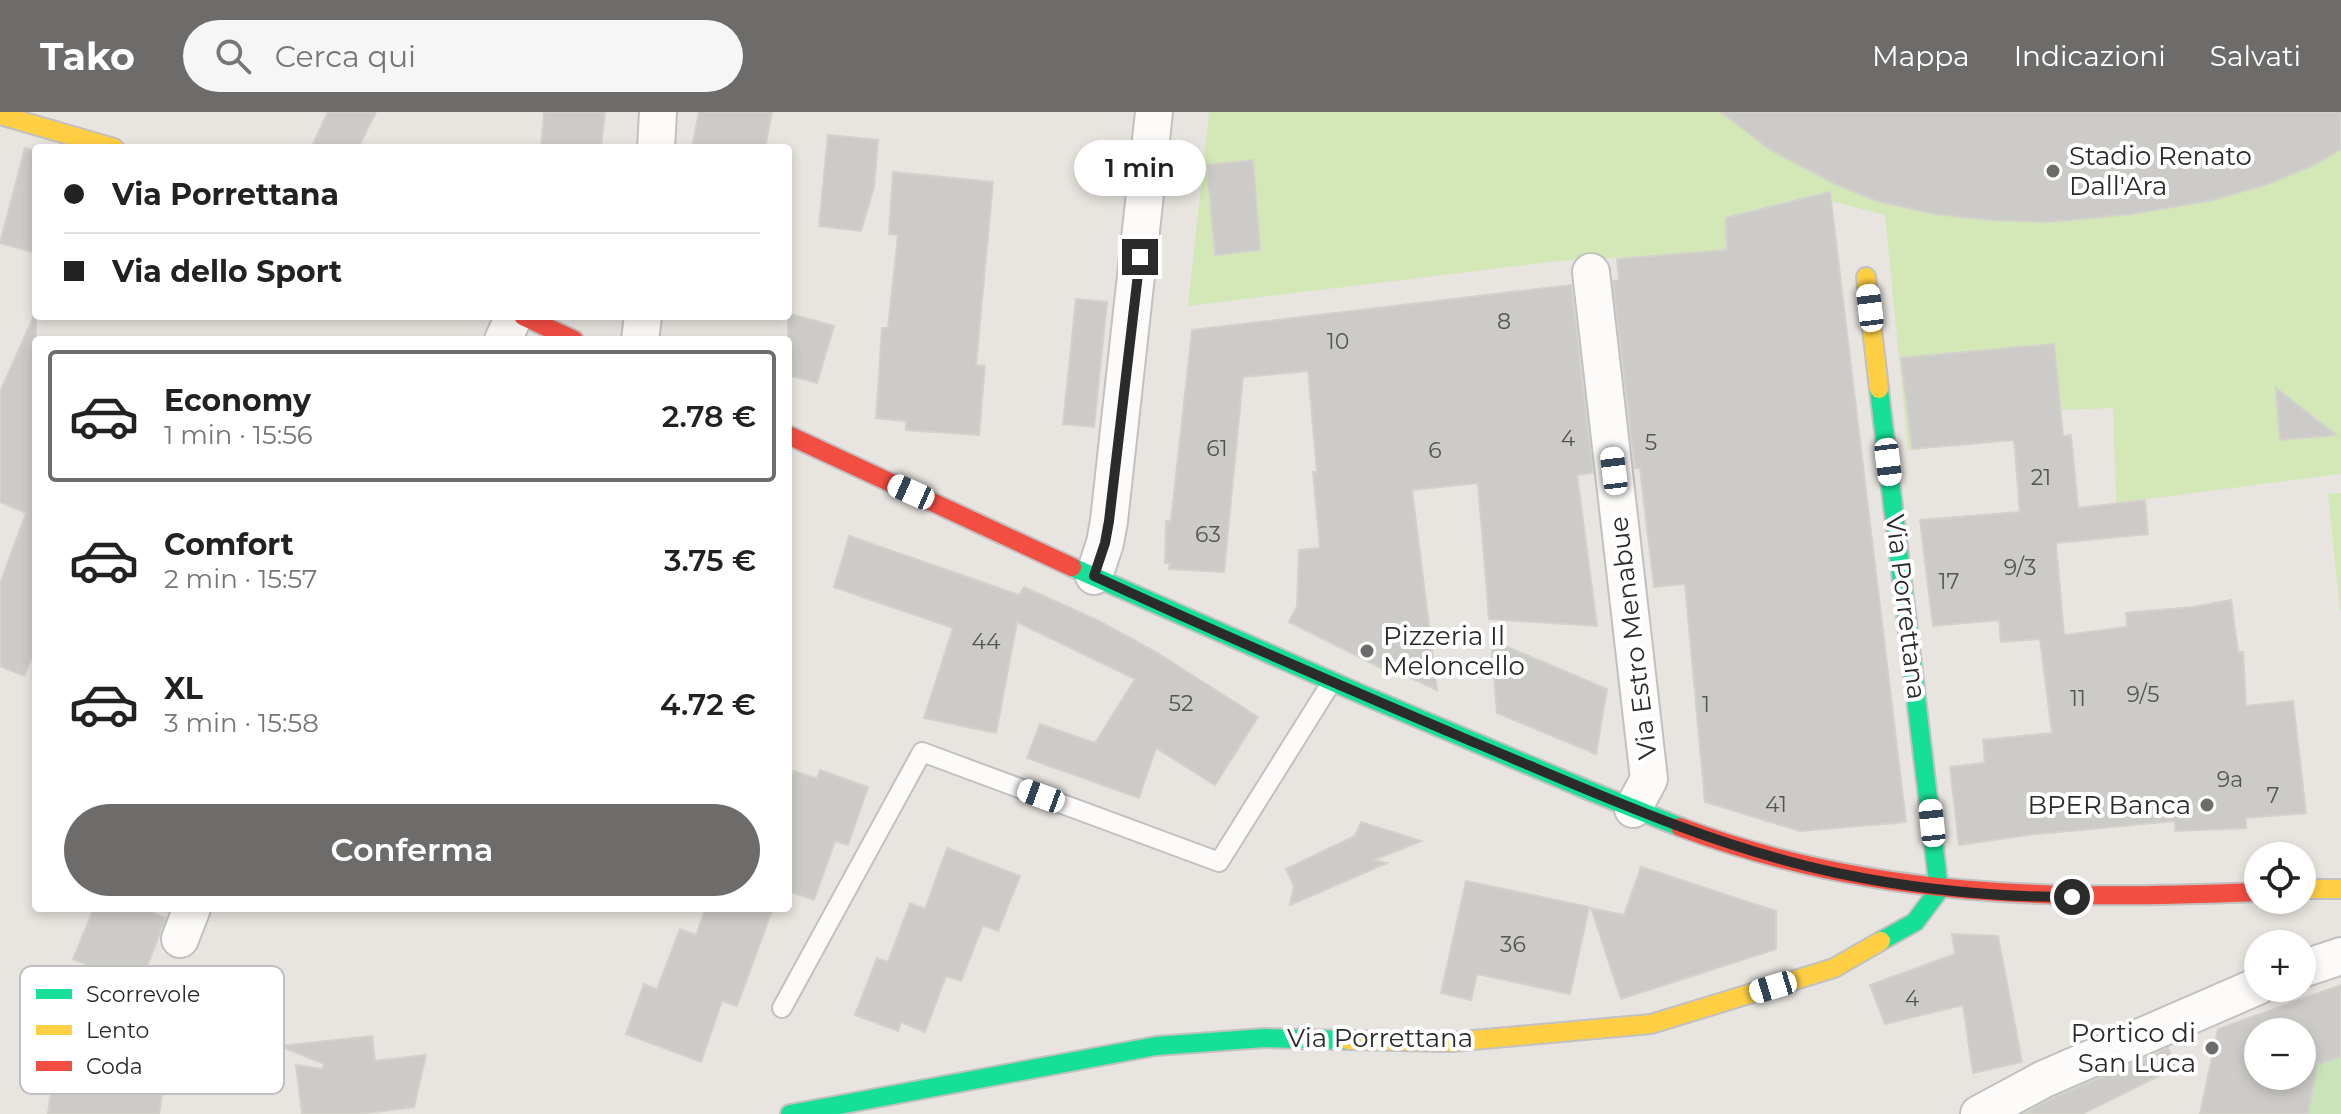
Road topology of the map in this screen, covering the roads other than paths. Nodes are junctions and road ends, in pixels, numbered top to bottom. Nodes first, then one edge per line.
1 (658, 112) edge
2 (1154, 112) edge
3 (0, 115) edge
4 (100, 144) edge
5 (656, 144) edge
6 (1591, 272) dead end
7 (1866, 277) dead end
8 (532, 320) edge
9 (566, 336) edge
10 (792, 437) edge
11 (1094, 576) junction
12 (1331, 683) junction
13 (1633, 809) junction
14 (2316, 889) edge
15 (2341, 889) edge
16 (1939, 890) junction
17 (2244, 893) edge
18 (2341, 956) edge
19 (2316, 964) edge
20 (2244, 992) edge
21 (782, 1008) dead end
22 (790, 1114) edge
23 (1979, 1114) edge

1 - 5 street
2 - 11 street
3 - 4 main road
6 - 13 street, Via Estro Menabue
7 - 16 main road, Via Porrettana
8 - 9 main road
10 - 11 main road
11 - 12 main road
12 - 13 main road
12 - 21 lane
13 - 16 main road
14 - 15 main road
16 - 17 main road
16 - 22 main road, Via Porrettana
18 - 19 street
20 - 23 street

